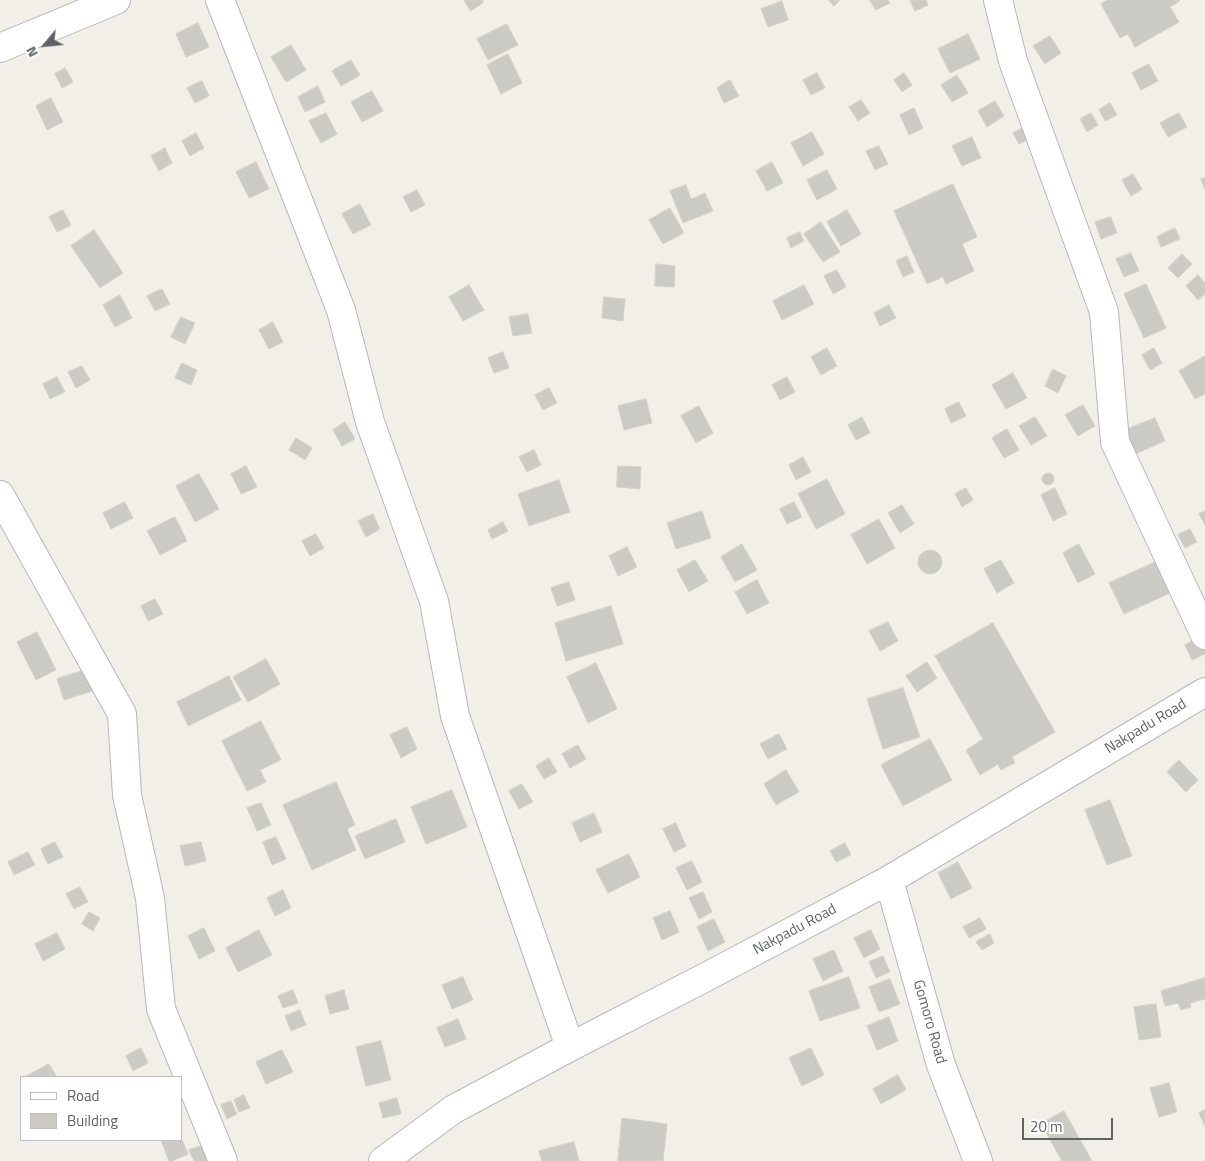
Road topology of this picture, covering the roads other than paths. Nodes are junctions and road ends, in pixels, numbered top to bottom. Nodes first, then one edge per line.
1 (116, 0) edge
2 (220, 0) edge
3 (998, 0) edge
4 (0, 48) edge
5 (0, 495) edge
6 (1205, 634) edge
7 (1205, 692) edge
8 (889, 880) junction
9 (570, 1047) junction
10 (223, 1161) edge
11 (383, 1161) edge
12 (978, 1161) edge

1 - 4 street
2 - 9 street
3 - 6 street
5 - 10 street
7 - 8 street, Nakpadu Road
8 - 9 street, Nakpadu Road
8 - 12 street, Gomoro Road
9 - 11 street, Nakpadu Road

